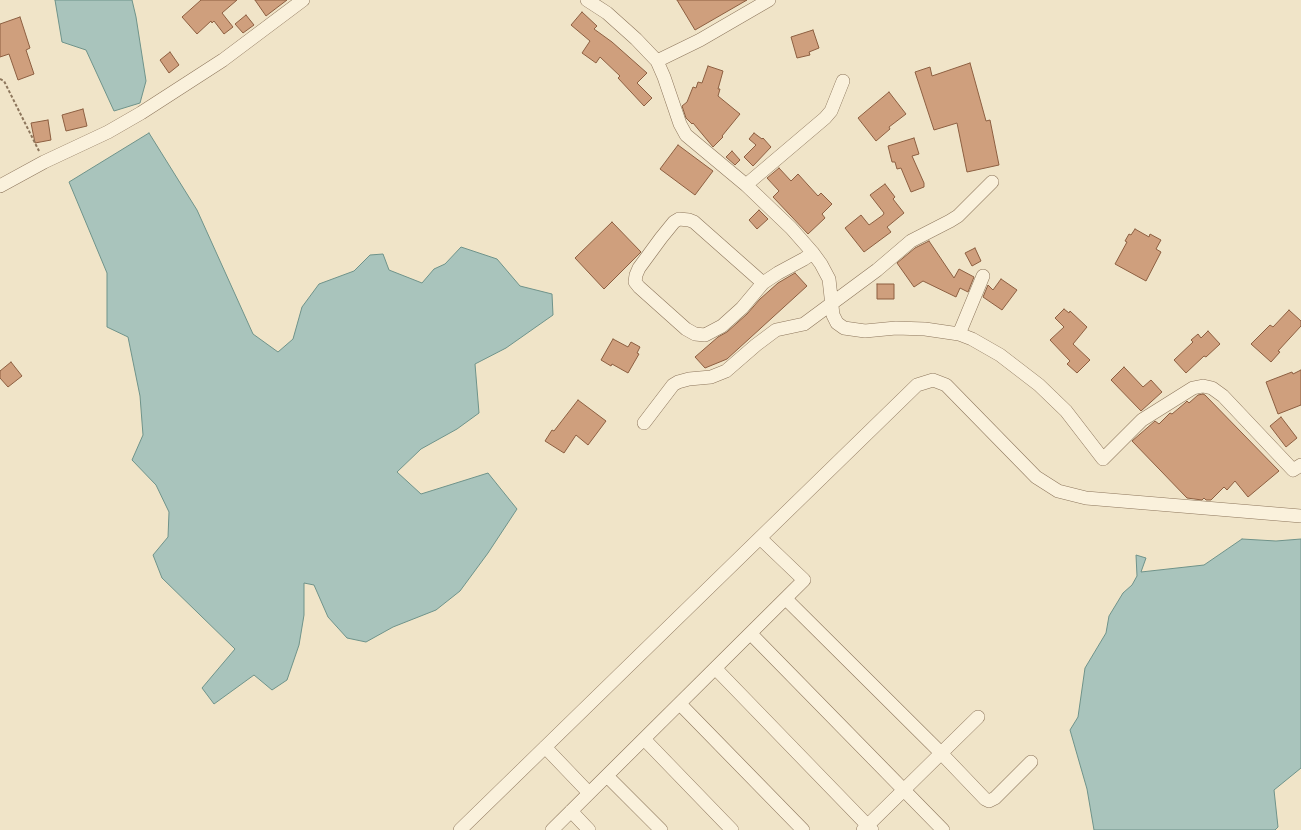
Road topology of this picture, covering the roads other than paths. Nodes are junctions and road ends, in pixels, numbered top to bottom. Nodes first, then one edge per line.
1 (303, 0) edge
2 (587, 0) edge
3 (769, 0) edge
4 (657, 61) junction
5 (843, 81) dead end
6 (992, 182) dead end
7 (746, 185) junction
8 (0, 186) edge
9 (813, 253) junction
10 (983, 276) dead end
11 (763, 283) junction
12 (831, 304) junction
13 (959, 334) junction
14 (644, 423) dead end
15 (1301, 465) edge
16 (1301, 516) edge
17 (760, 538) junction
18 (786, 599) junction
19 (750, 634) junction
20 (716, 668) junction
21 (680, 704) junction
22 (978, 717) dead end
23 (644, 739) junction
24 (545, 747) junction
25 (941, 754) junction
26 (1031, 762) dead end
27 (607, 776) junction
28 (904, 790) junction
29 (589, 794) junction
30 (571, 811) junction
31 (868, 828) edge
32 (460, 830) edge
33 (552, 830) edge
34 (589, 830) edge
35 (661, 830) edge
36 (732, 830) edge
37 (803, 830) edge
38 (943, 830) edge

1 - 8 street
2 - 4 street
3 - 4 street
4 - 7 street
5 - 7 street
6 - 12 street
7 - 9 street
9 - 11 street
9 - 12 street
10 - 13 street
11 - 11 street
12 - 13 street
12 - 14 street
13 - 15 street
16 - 17 street
17 - 18 street
17 - 24 street
18 - 19 street
18 - 25 street
19 - 20 street
19 - 28 street
20 - 21 street
20 - 31 street
21 - 23 street
21 - 37 street
22 - 25 street
23 - 27 street
23 - 36 street
24 - 29 street
24 - 32 street
25 - 26 street
25 - 28 street
27 - 29 street
27 - 35 street
28 - 31 street
28 - 38 street
29 - 30 street
30 - 33 street
30 - 34 street

